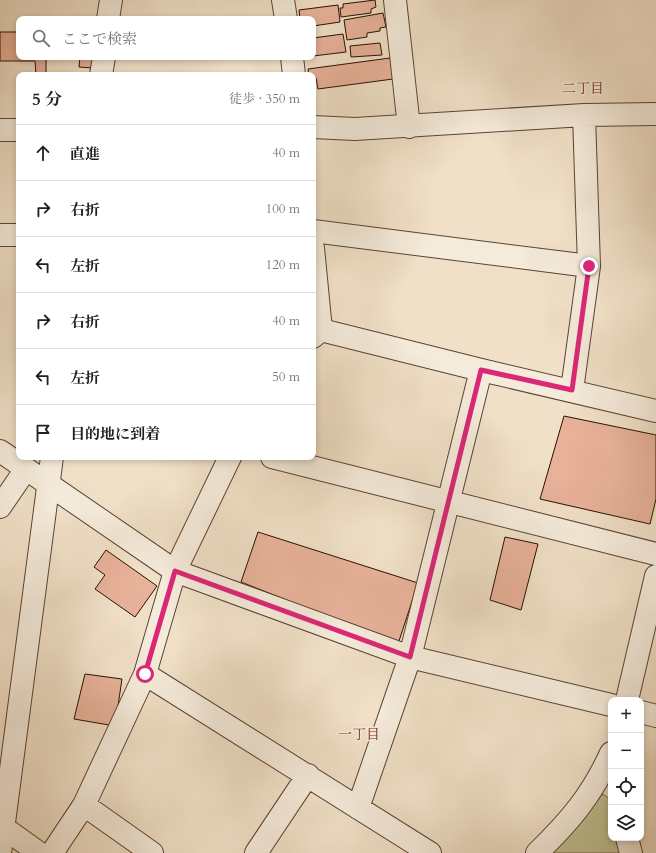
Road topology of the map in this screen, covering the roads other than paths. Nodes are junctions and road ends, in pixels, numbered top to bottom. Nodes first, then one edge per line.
1 (111, 0) edge
2 (284, 0) edge
3 (395, 0) edge
4 (108, 16) edge
5 (286, 16) edge
6 (104, 60) edge
7 (292, 60) edge
8 (102, 72) edge
9 (294, 72) edge
10 (656, 114) edge
11 (584, 116) junction
12 (316, 127) edge
13 (410, 127) junction
14 (0, 130) edge
15 (16, 130) edge
16 (316, 231) edge
17 (0, 235) edge
18 (16, 235) edge
19 (589, 266) junction
20 (316, 332) edge
21 (481, 370) junction
22 (572, 390) junction
23 (656, 410) edge
24 (0, 451) edge
25 (52, 460) edge
26 (229, 460) edge
27 (284, 460) edge
28 (26, 469) junction
29 (49, 484) junction
30 (449, 501) junction
31 (0, 507) edge
32 (656, 554) edge
33 (175, 571) junction
34 (656, 576) edge
35 (410, 657) junction
36 (145, 674) junction
37 (628, 697) edge
38 (608, 704) edge
39 (644, 713) edge
40 (656, 716) edge
41 (608, 768) edge
42 (308, 775) junction
43 (605, 784) edge
44 (84, 806) junction
45 (358, 808) junction
46 (2, 826) edge
47 (628, 841) edge
48 (0, 853) edge
49 (39, 853) edge
50 (52, 853) edge
51 (152, 853) edge
52 (256, 853) edge
53 (430, 853) edge
54 (537, 853) edge
55 (631, 853) edge

1 - 4 street
2 - 5 street
3 - 13 street
6 - 8 street
7 - 9 street
10 - 11 street
11 - 13 street
11 - 19 street
12 - 13 street
14 - 15 street
16 - 19 street
17 - 18 street
19 - 22 street
20 - 21 street
21 - 22 street
21 - 30 street
22 - 23 street
24 - 28 street
25 - 29 street
26 - 33 street
27 - 30 street
28 - 29 street
28 - 31 street
29 - 33 street
29 - 46 street
30 - 32 street
30 - 35 street
33 - 35 street
33 - 36 street
34 - 37 street
35 - 38 street
35 - 45 street
36 - 42 street
36 - 44 street
39 - 40 street
41 - 43 street
42 - 45 street
42 - 52 street
43 - 54 street
44 - 50 street
44 - 51 street
45 - 53 street
46 - 48 street
46 - 49 street
47 - 55 street

